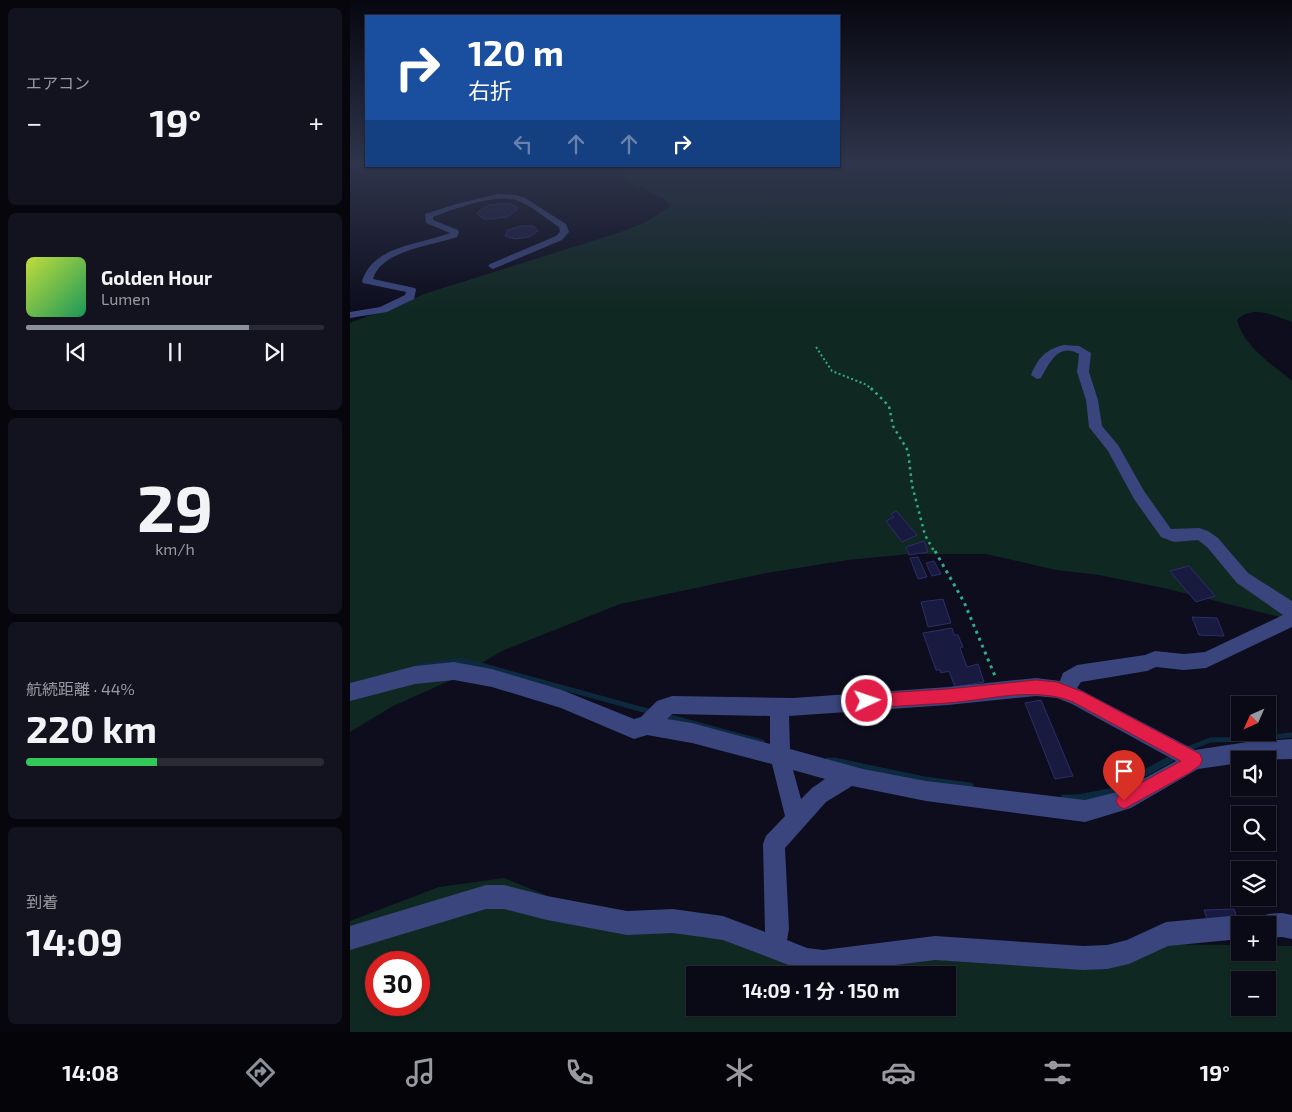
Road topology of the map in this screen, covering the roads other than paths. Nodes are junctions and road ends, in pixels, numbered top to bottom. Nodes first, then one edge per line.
1 (437, 212) edge
2 (541, 212) edge
3 (493, 266) dead end
4 (350, 315) edge
5 (1037, 375) dead end
6 (1292, 612) edge
7 (1292, 619) edge
8 (350, 692) edge
9 (1067, 693) junction
10 (779, 707) junction
11 (646, 725) junction
12 (1292, 749) edge
13 (780, 756) junction
14 (1194, 760) junction
15 (851, 776) junction
16 (797, 818) junction
17 (1276, 925) edge
18 (1292, 927) edge
19 (1231, 928) edge
20 (350, 938) edge
21 (774, 948) junction

1 - 4 street
2 - 3 street
5 - 6 street
7 - 9 street
8 - 11 street
9 - 10 street
9 - 14 street
10 - 11 street
10 - 13 street
11 - 13 street
12 - 14 street
13 - 15 street
13 - 16 street
14 - 15 street
15 - 16 street
16 - 21 street
17 - 18 street
19 - 21 street
20 - 21 street

